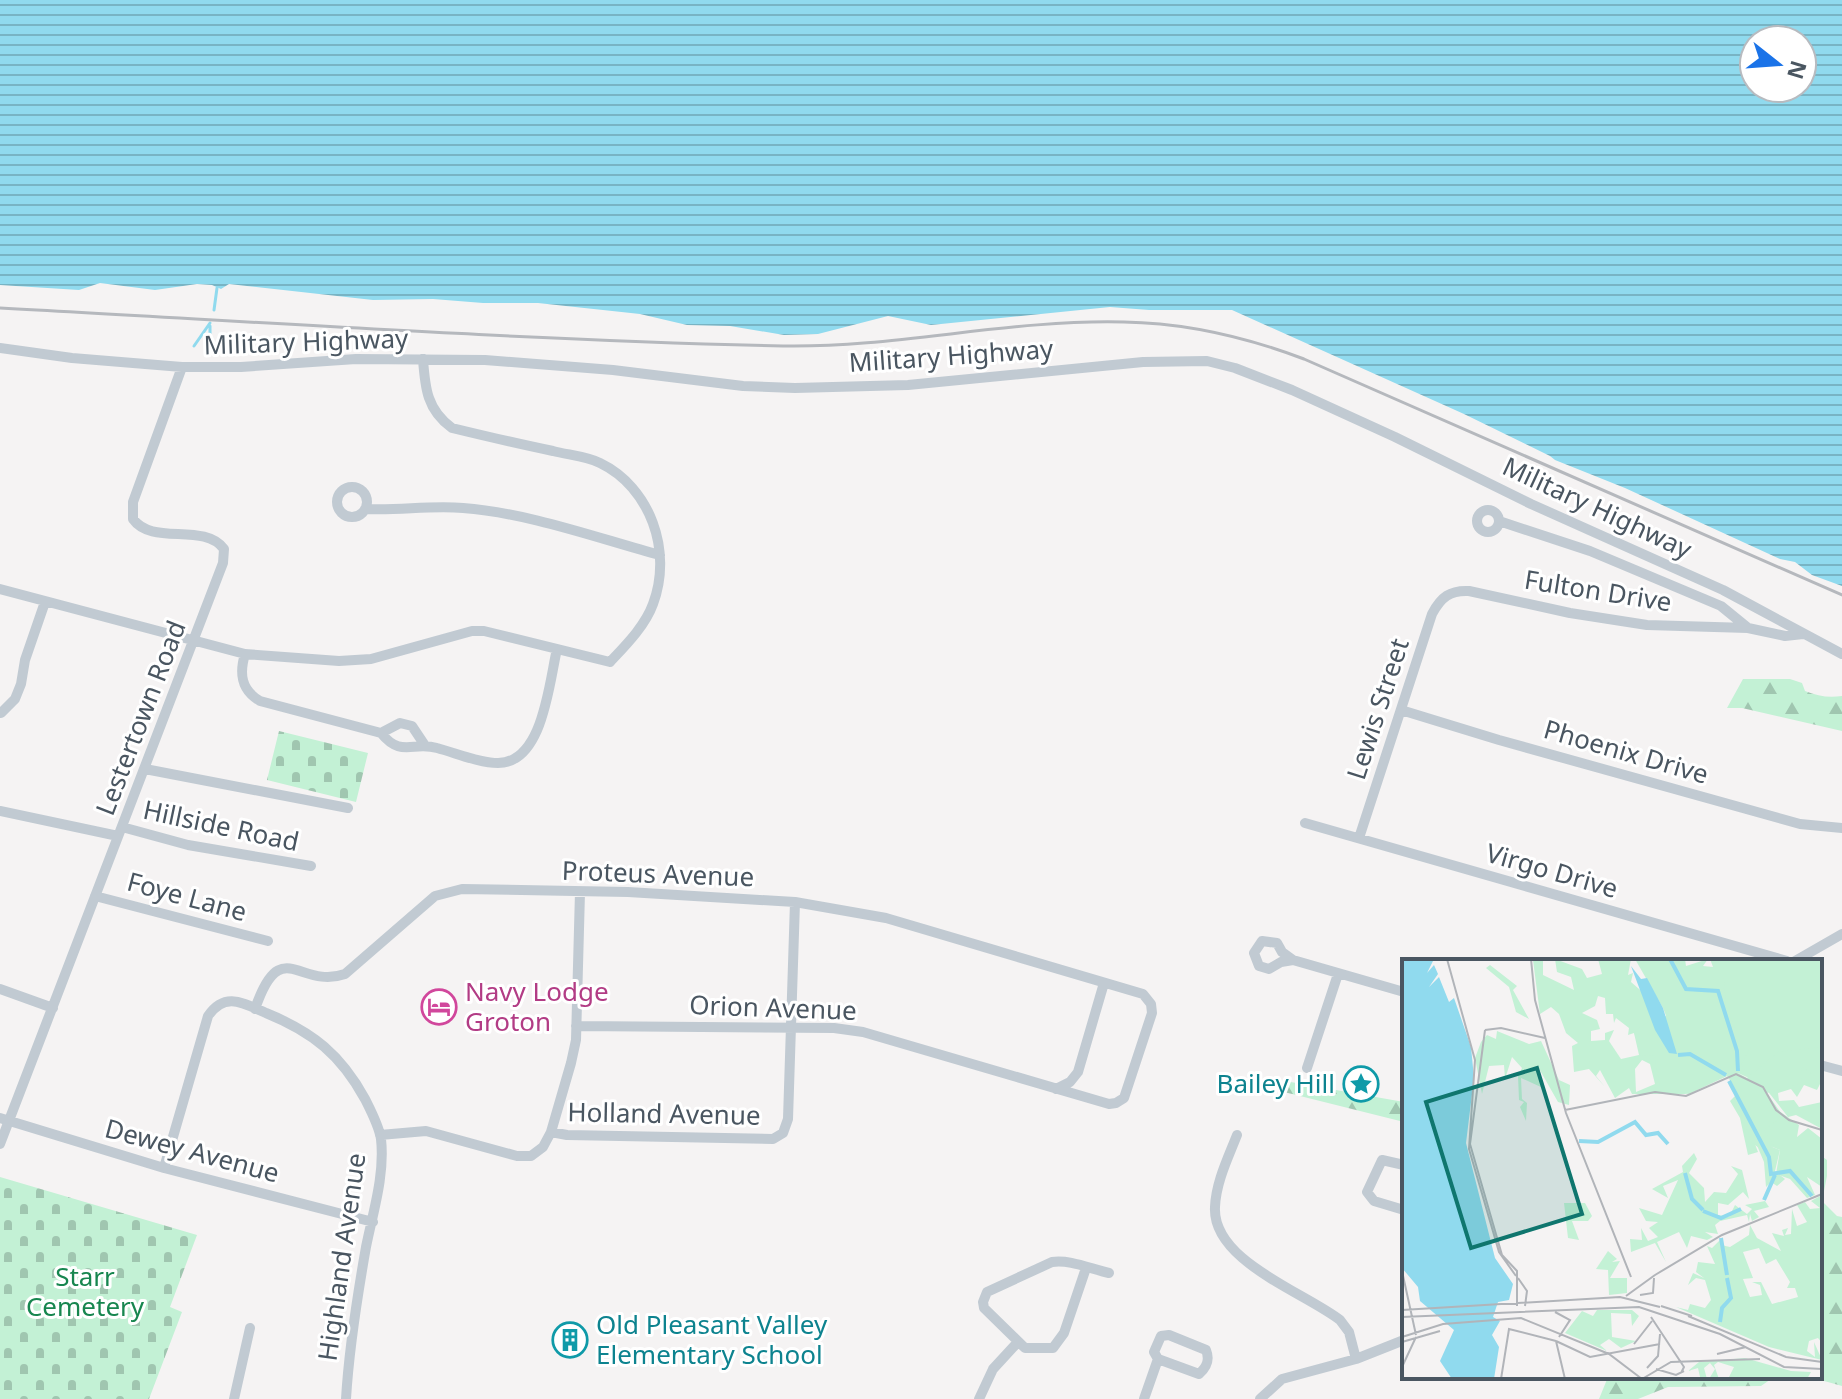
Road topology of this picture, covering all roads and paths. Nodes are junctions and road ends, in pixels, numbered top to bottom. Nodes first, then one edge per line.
1 (0, 348) edge
2 (423, 359) junction
3 (182, 367) junction
4 (365, 509) dead end
5 (1499, 521) dead end
6 (660, 555) junction
7 (0, 589) edge
8 (1444, 596) joint
9 (45, 602) junction
10 (1769, 614) junction
11 (1748, 628) junction
12 (1803, 634) junction
13 (194, 642) junction
14 (557, 649) junction
15 (245, 654) junction
16 (1842, 654) edge
17 (1401, 710) junction
18 (1, 713) edge
19 (381, 733) junction
20 (424, 744) junction
21 (145, 769) junction
22 (348, 808) dead end
23 (0, 811) edge
24 (1305, 823) dead end
25 (1842, 828) edge
26 (120, 832) junction
27 (1359, 838) junction
28 (311, 866) dead end
29 (580, 892) junction
30 (95, 896) junction
31 (795, 902) junction
32 (1842, 934) edge
33 (268, 941) dead end
34 (1780, 959) edge
35 (1801, 959) edge
36 (1293, 960) dead end
37 (1338, 974) junction
38 (1104, 983) junction
39 (0, 989) edge
40 (1402, 991) edge
41 (53, 1008) junction
42 (255, 1009) junction
43 (576, 1026) junction
44 (789, 1028) junction
45 (1822, 1066) edge
46 (1307, 1068) dead end
47 (1842, 1071) edge
48 (1056, 1089) junction
49 (4, 1120) edge
50 (551, 1132) junction
51 (380, 1135) junction
52 (1237, 1135) dead end
53 (0, 1144) edge
54 (1402, 1165) edge
55 (164, 1168) junction
56 (1402, 1209) edge
57 (373, 1222) junction
58 (1086, 1268) junction
59 (1109, 1273) dead end
60 (250, 1328) dead end
61 (1402, 1341) edge
62 (1017, 1343) junction
63 (1158, 1359) junction
64 (1356, 1359) junction
65 (234, 1399) edge
66 (346, 1399) edge
67 (979, 1399) edge
68 (1144, 1399) edge
69 (1260, 1399) edge

1 - 3 street, Military Highway
2 - 3 street, Military Highway
2 - 6 street
2 - 10 street, Military Highway
3 - 13 street, Lestertown Road
4 - 6 street
5 - 11 street
6 - 14 street
7 - 9 street
8 - 11 street, Fulton Drive
8 - 17 street, Lewis Street
9 - 13 street
9 - 18 street
10 - 11 street
10 - 12 street, Military Highway
11 - 12 street, Fulton Drive
12 - 16 street, Military Highway
13 - 15 street
13 - 21 street, Lestertown Road
14 - 15 street
14 - 20 street
15 - 19 street
17 - 25 street, Phoenix Drive
17 - 27 street, Lewis Street
19 - 20 street
19 - 20 street
21 - 22 street
21 - 26 street, Lestertown Road
23 - 26 street, Hillside Road
24 - 27 street, Virgo Drive
26 - 28 street, Hillside Road
26 - 30 street, Lestertown Road
27 - 34 street, Virgo Drive
29 - 31 street, Proteus Avenue
29 - 42 street, Proteus Avenue
29 - 43 street
30 - 33 street, Foye Lane
30 - 41 street, Lestertown Road
31 - 38 street, Proteus Avenue
31 - 44 street, Holland Avenue
32 - 35 street
36 - 37 street
37 - 40 street
37 - 46 street
38 - 48 street
38 - 48 street, Orion Avenue
39 - 41 street
41 - 49 street, Lestertown Road
42 - 51 street, Highland Avenue
42 - 55 street, Highland Avenue
43 - 44 street, Orion Avenue
43 - 50 street
44 - 48 street, Orion Avenue
44 - 50 street, Holland Avenue
45 - 47 street
49 - 53 street, Lestertown Road
49 - 55 street, Dewey Avenue
50 - 51 street
51 - 57 street, Highland Avenue
52 - 64 street
54 - 56 street
55 - 57 street, Dewey Avenue
57 - 66 street, Highland Avenue
58 - 59 street
58 - 62 street
58 - 62 street
60 - 65 street
61 - 64 street
62 - 67 street
63 - 63 street
63 - 68 street
64 - 69 street

